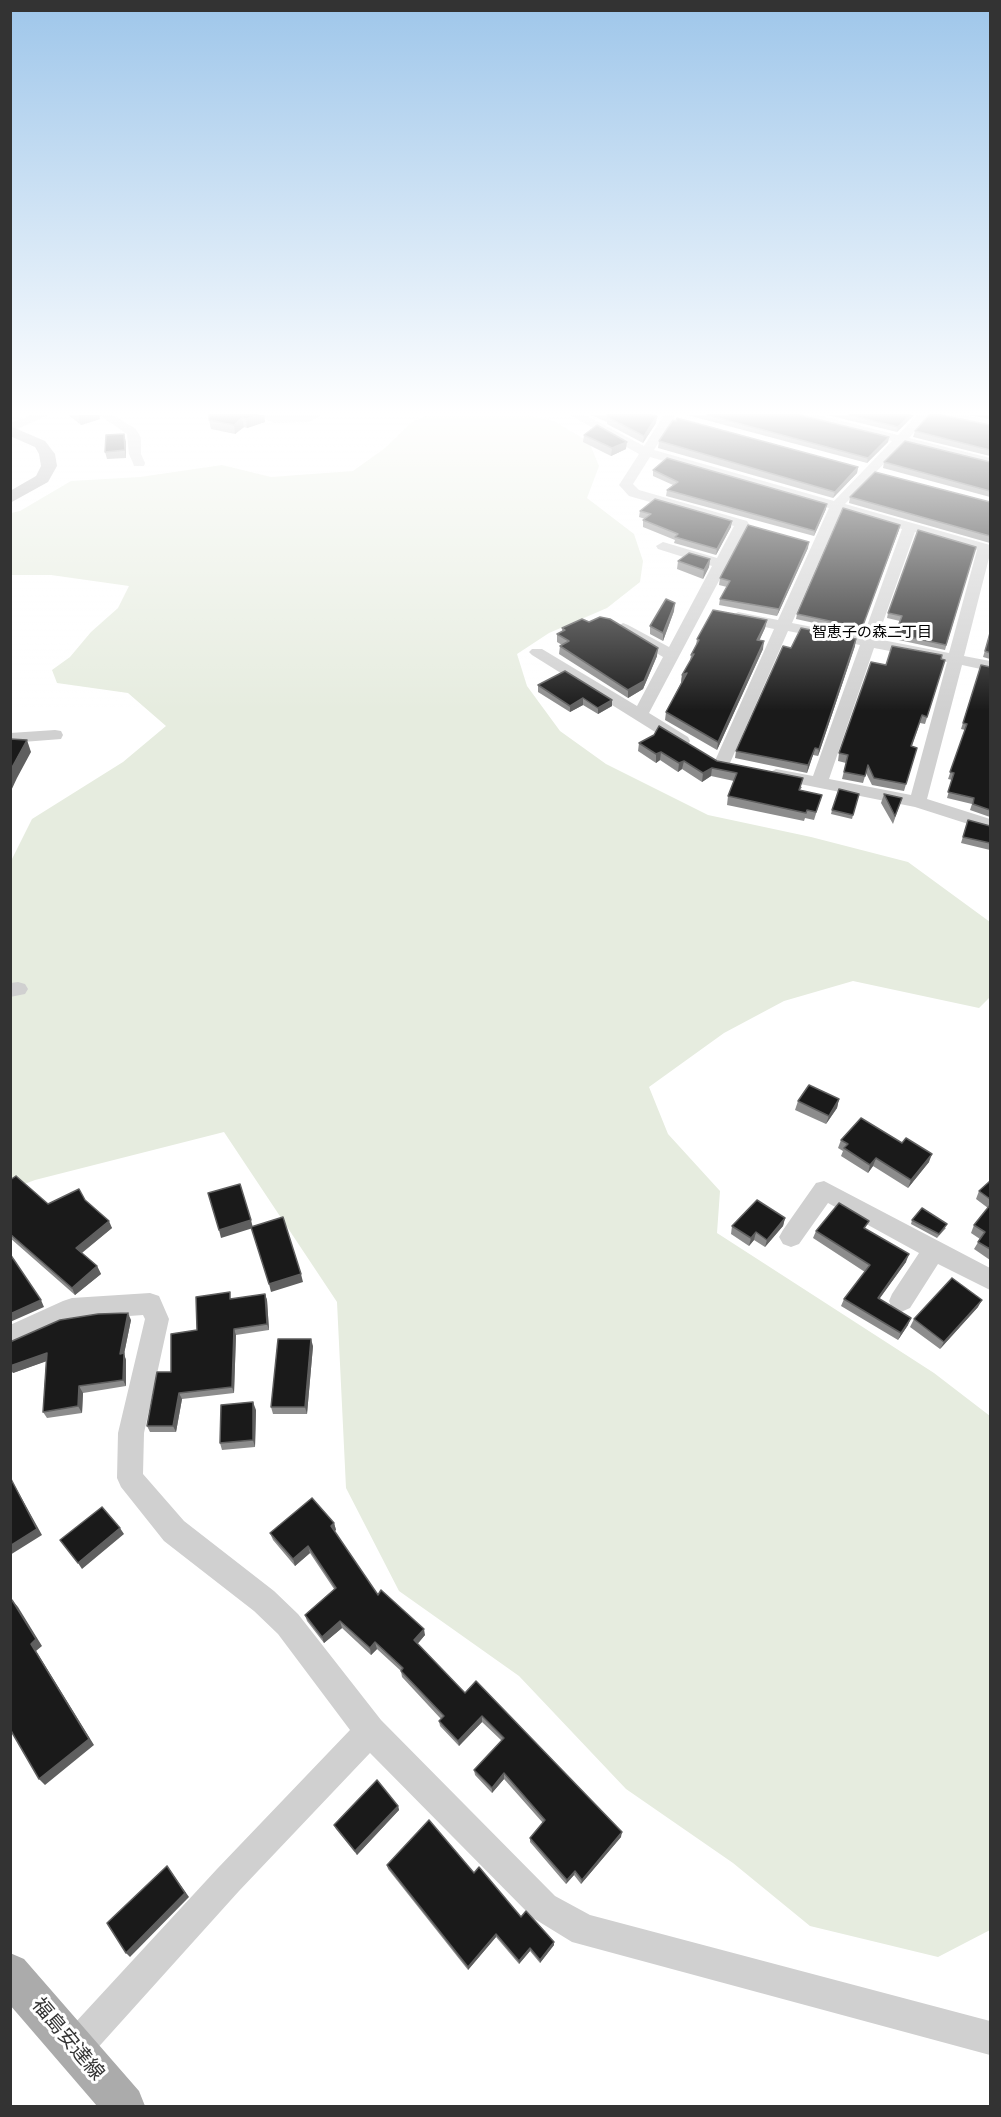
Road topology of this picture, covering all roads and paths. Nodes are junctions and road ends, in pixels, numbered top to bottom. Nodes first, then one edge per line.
1 (708, 514) edge
2 (832, 514) edge
3 (868, 514) edge
4 (910, 526) junction
5 (663, 546) dead end
6 (988, 549) edge
7 (720, 564) junction
8 (697, 608) junction
9 (783, 626) junction
10 (623, 628) edge
11 (869, 644) junction
12 (537, 652) dead end
13 (672, 655) junction
14 (957, 660) junction
15 (990, 666) edge
16 (640, 715) junction
17 (55, 735) dead end
18 (10, 738) edge
19 (722, 764) junction
20 (743, 768) edge
21 (765, 772) edge
22 (819, 782) junction
23 (918, 802) junction
24 (990, 825) edge
25 (791, 1237) dead end
26 (934, 1250) junction
27 (990, 1280) edge
28 (901, 1300) dead end
29 (10, 1337) edge
30 (370, 1731) junction
31 (10, 1973) edge
32 (990, 2038) edge
33 (74, 2050) junction
34 (122, 2104) edge

1 - 7 street
2 - 9 street
3 - 4 street
4 - 6 street
4 - 11 street
5 - 7 street
6 - 14 street
7 - 8 street
8 - 9 street
8 - 13 street
9 - 11 street
9 - 19 street
10 - 13 street
11 - 14 street
11 - 22 street
12 - 16 street
13 - 16 street
14 - 15 street
14 - 23 street
16 - 19 street
17 - 18 street
19 - 20 street
21 - 22 street
22 - 23 street
23 - 24 street
25 - 26 street
26 - 27 street
26 - 28 street
29 - 30 street
30 - 32 street
30 - 33 street
31 - 33 main road, 福島安達線
33 - 34 main road, 福島安達線

